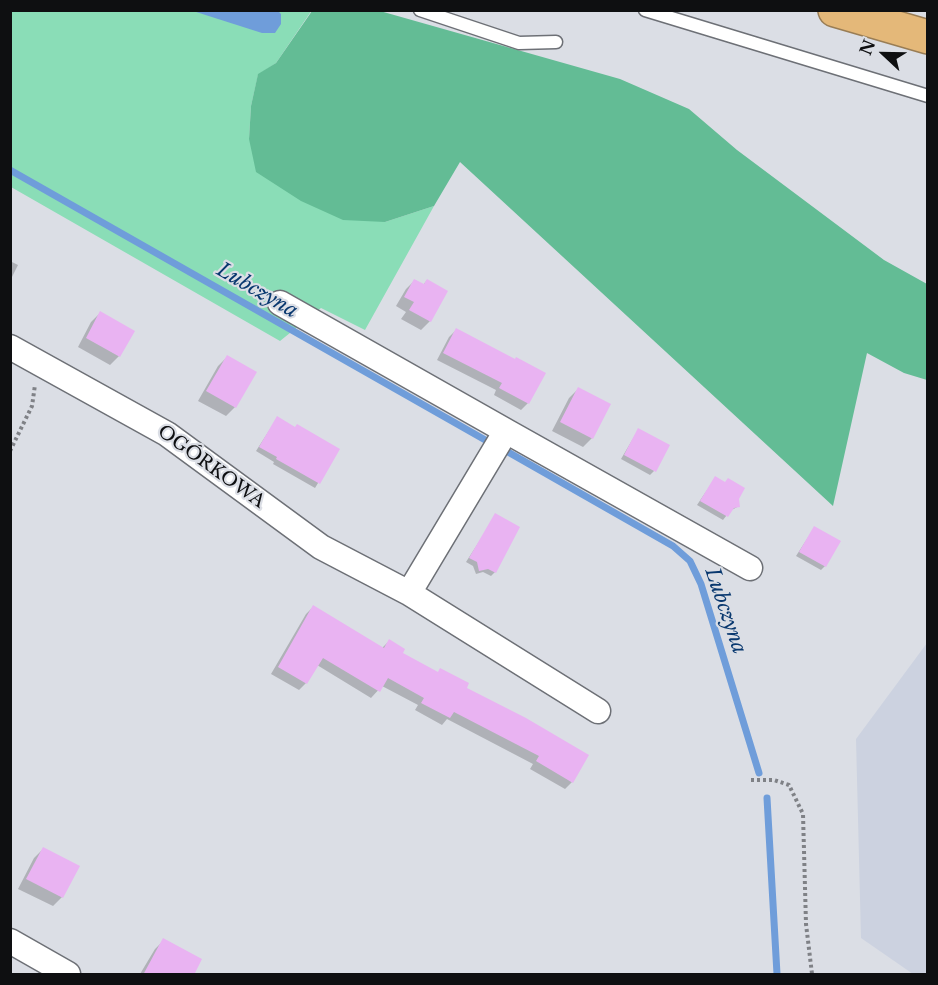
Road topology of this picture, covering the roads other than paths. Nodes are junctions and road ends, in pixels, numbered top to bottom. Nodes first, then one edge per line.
1 (420, 10) edge
2 (645, 10) edge
3 (836, 10) edge
4 (927, 37) edge
5 (556, 42) dead end
6 (927, 96) edge
7 (280, 303) dead end
8 (10, 347) edge
9 (506, 431) junction
10 (750, 568) dead end
11 (409, 593) junction
12 (598, 711) dead end
13 (10, 941) edge
14 (68, 975) edge

1 - 5 lane
2 - 6 lane
3 - 4 highway
7 - 9 street
8 - 11 street, OGÓRKOWA
9 - 10 street
9 - 11 street
11 - 12 street, OGÓRKOWA
13 - 14 street

